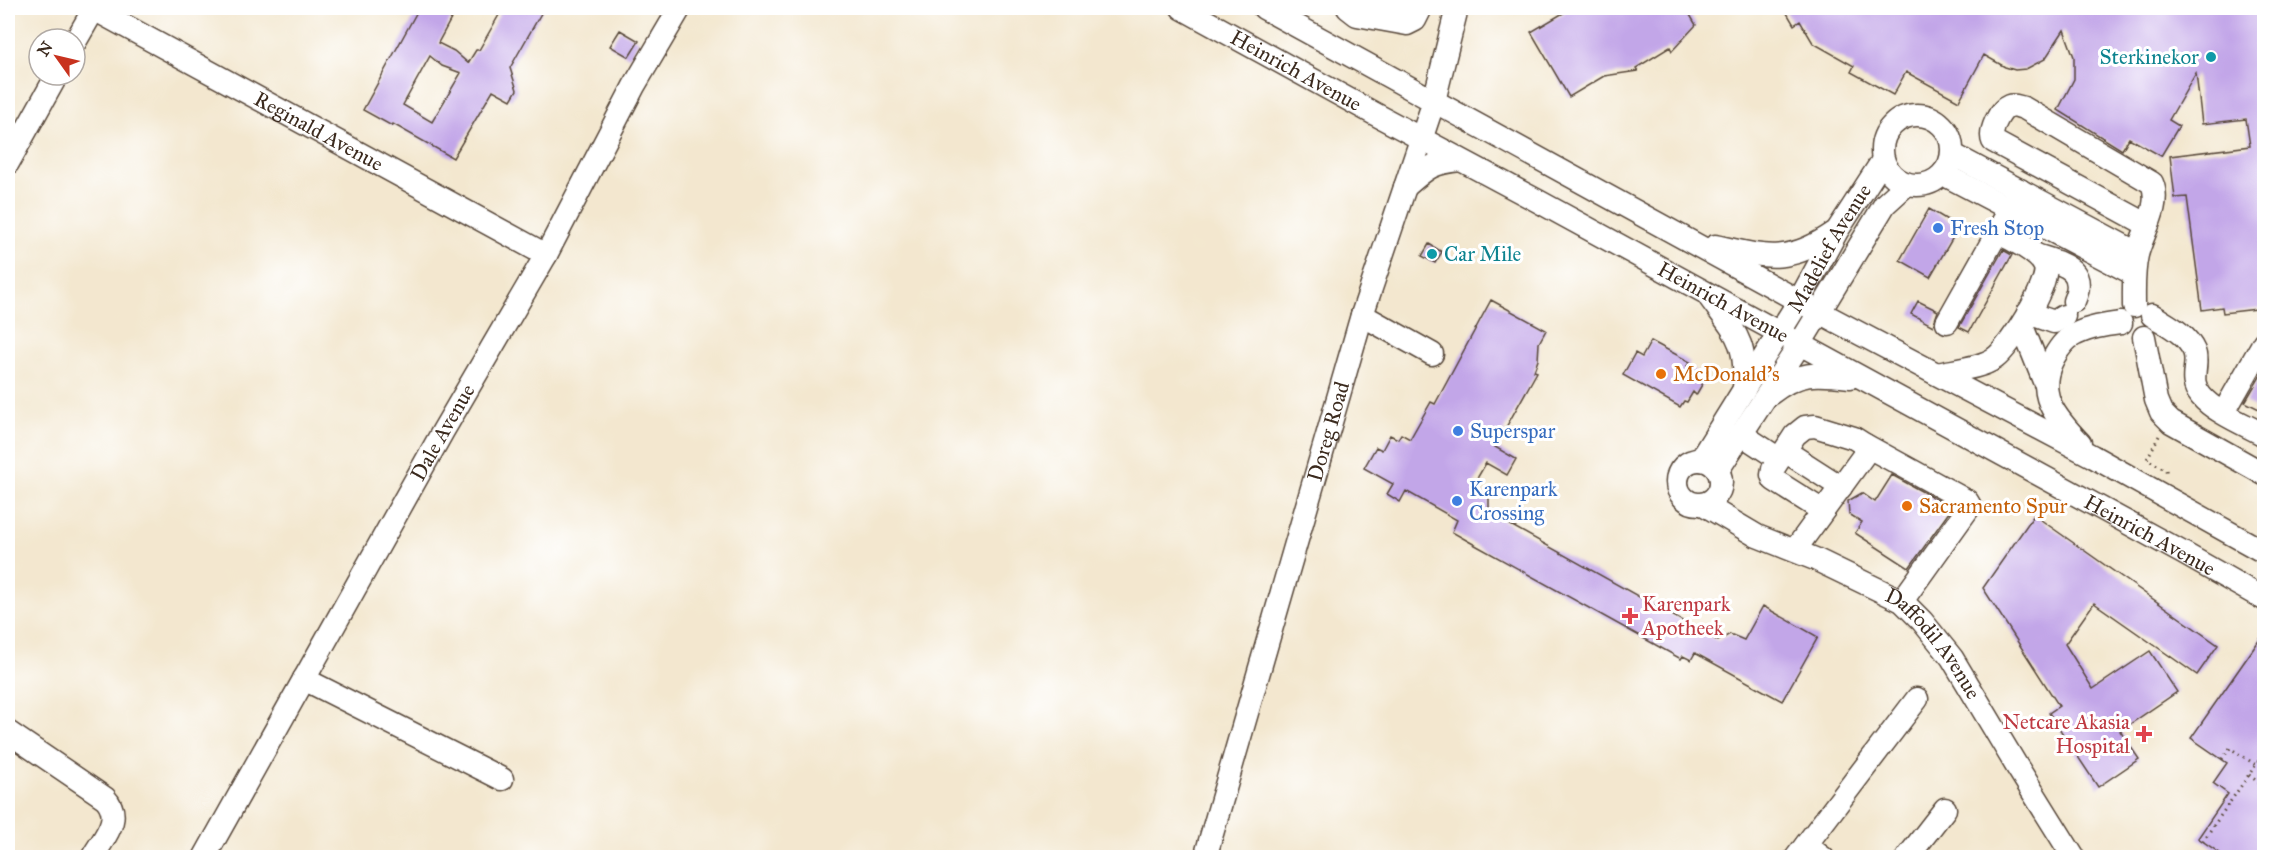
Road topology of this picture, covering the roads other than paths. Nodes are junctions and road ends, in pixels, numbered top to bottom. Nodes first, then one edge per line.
1 (93, 8) edge
2 (681, 8) edge
3 (1182, 8) edge
4 (1264, 8) edge
5 (1348, 8) edge
6 (1421, 8) edge
7 (1457, 8) edge
8 (83, 27) edge
9 (50, 87) edge
10 (1434, 101) junction
11 (1421, 139) junction
12 (1460, 160) junction
13 (1883, 160) junction
14 (8, 163) edge
15 (1948, 164) junction
16 (1907, 184) junction
17 (1404, 187) junction
18 (2015, 200) junction
19 (2148, 225) junction
20 (1837, 231) junction
21 (1997, 233) junction
22 (1690, 241) junction
23 (546, 255) junction
24 (2036, 255) junction
25 (2136, 264) junction
26 (1708, 294) junction
27 (1799, 301) junction
28 (1819, 312) junction
29 (1362, 315) junction
30 (2136, 315) junction
31 (2025, 320) junction
32 (1947, 322) dead end
33 (1779, 333) junction
34 (2144, 337) dead end
35 (2265, 342) edge
36 (1800, 344) junction
37 (1432, 354) dead end
38 (1937, 374) junction
39 (1862, 378) junction
40 (2044, 381) junction
41 (1752, 397) junction
42 (2224, 412) junction
43 (1741, 434) junction
44 (2265, 436) edge
45 (1865, 445) junction
46 (1782, 455) junction
47 (2092, 456) junction
48 (2257, 470) edge
49 (1713, 471) junction
50 (1841, 487) junction
51 (1703, 504) junction
52 (1823, 512) junction
53 (2265, 552) edge
54 (1806, 553) junction
55 (2265, 599) edge
56 (1902, 601) junction
57 (304, 679) junction
58 (1917, 699) dead end
59 (8, 732) edge
60 (502, 779) dead end
61 (1945, 809) dead end
62 (1808, 853) edge
63 (1211, 856) edge
64 (92, 858) edge
65 (204, 858) edge
66 (1907, 858) edge
67 (2074, 858) edge

1 - 8 street
1 - 23 street, Reginald Avenue
2 - 23 street, Dale Avenue
3 - 11 street, Heinrich Avenue
4 - 10 street, Heinrich Avenue
5 - 6 street
7 - 10 street, Doreg Road
9 - 14 street
10 - 11 street, Doreg Road
10 - 22 street, Heinrich Avenue
11 - 12 street, Heinrich Avenue
11 - 17 street, Doreg Road
12 - 17 street
12 - 26 street, Heinrich Avenue
13 - 15 street
13 - 16 street
13 - 20 street, Madelief Avenue
15 - 16 street
15 - 18 street
16 - 28 street, Madelief Avenue
17 - 29 street, Doreg Road
18 - 21 street
18 - 25 street
19 - 19 street
19 - 25 street
20 - 22 street
20 - 27 street, Madelief Avenue
21 - 24 street
21 - 32 street
22 - 27 street, Heinrich Avenue
23 - 57 street, Dale Avenue
24 - 31 street
24 - 31 street
25 - 30 street
26 - 33 street, Heinrich Avenue
26 - 41 street
27 - 28 street, Heinrich Avenue
27 - 33 street, Madelief Avenue
28 - 36 street, Madelief Avenue
28 - 38 street, Heinrich Avenue
29 - 37 street
29 - 63 street, Doreg Road
30 - 40 street
30 - 42 street
31 - 38 street
31 - 40 street
33 - 36 street, Heinrich Avenue
33 - 41 street, Madelief Avenue
34 - 48 street
35 - 42 street
36 - 39 street, Heinrich Avenue
36 - 41 street, Madelief Avenue
38 - 47 street, Heinrich Avenue
39 - 41 street
39 - 55 street, Heinrich Avenue
40 - 47 street
41 - 43 street, Madelief Avenue
41 - 49 street, Madelief Avenue
42 - 44 street
43 - 46 street
43 - 49 street, Madelief Avenue
44 - 48 street
45 - 46 street
45 - 50 street
45 - 56 street
46 - 50 street
46 - 52 street
47 - 53 street, Heinrich Avenue
49 - 51 street
49 - 51 street, Daffodil Avenue
49 - 54 street, Daffodil Avenue
50 - 52 street
51 - 54 street, Daffodil Avenue
52 - 54 street
54 - 56 street, Daffodil Avenue
56 - 67 street, Daffodil Avenue
57 - 60 street
57 - 65 street, Dale Avenue
58 - 62 street
59 - 64 street
61 - 66 street

